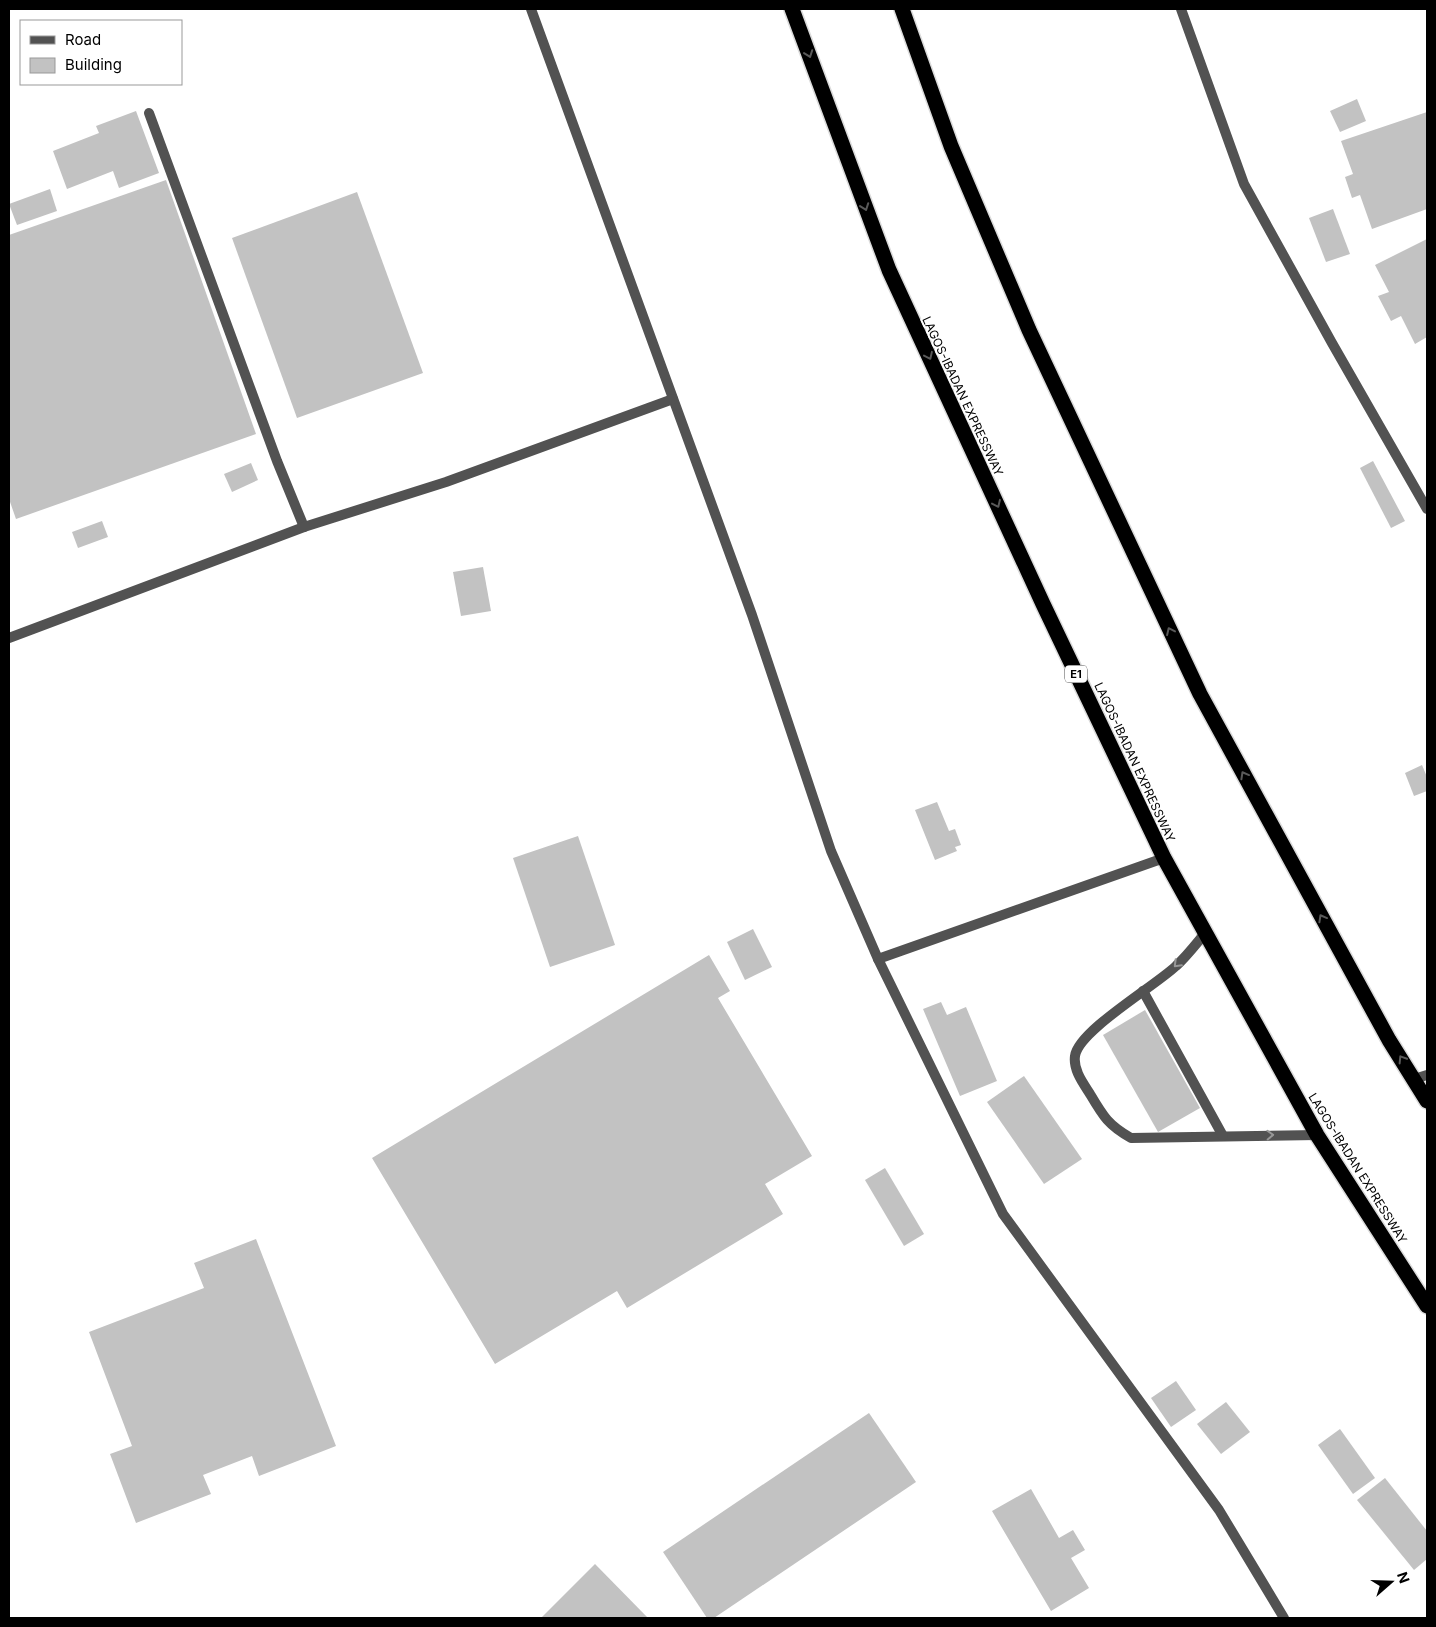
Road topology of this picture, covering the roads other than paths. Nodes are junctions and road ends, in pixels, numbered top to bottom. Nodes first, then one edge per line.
1 (531, 9) edge
2 (792, 9) edge
3 (902, 9) edge
4 (1181, 9) edge
5 (149, 114) dead end
6 (674, 399) junction
7 (1427, 509) edge
8 (304, 527) junction
9 (9, 638) edge
10 (1164, 858) junction
11 (1206, 932) junction
12 (878, 959) junction
13 (1143, 991) junction
14 (1421, 1077) edge
15 (1427, 1101) edge
16 (1318, 1135) junction
17 (1223, 1136) junction
18 (1427, 1306) edge
19 (1284, 1618) edge

1 - 6 street
2 -> 10 highway, LAGOS-IBADAN EXPRESSWAY / E1
14 -> 3 highway
4 - 7 street
5 - 8 street
6 - 8 street
6 - 12 street
8 - 9 street
10 - 11 highway, LAGOS-IBADAN EXPRESSWAY / E1
10 - 12 street
11 -> 13 street
11 - 16 highway, LAGOS-IBADAN EXPRESSWAY / E1
12 - 19 street
13 - 17 street
13 - 17 street
14 - 15 highway
17 -> 16 street
16 - 18 highway, LAGOS-IBADAN EXPRESSWAY / E1

